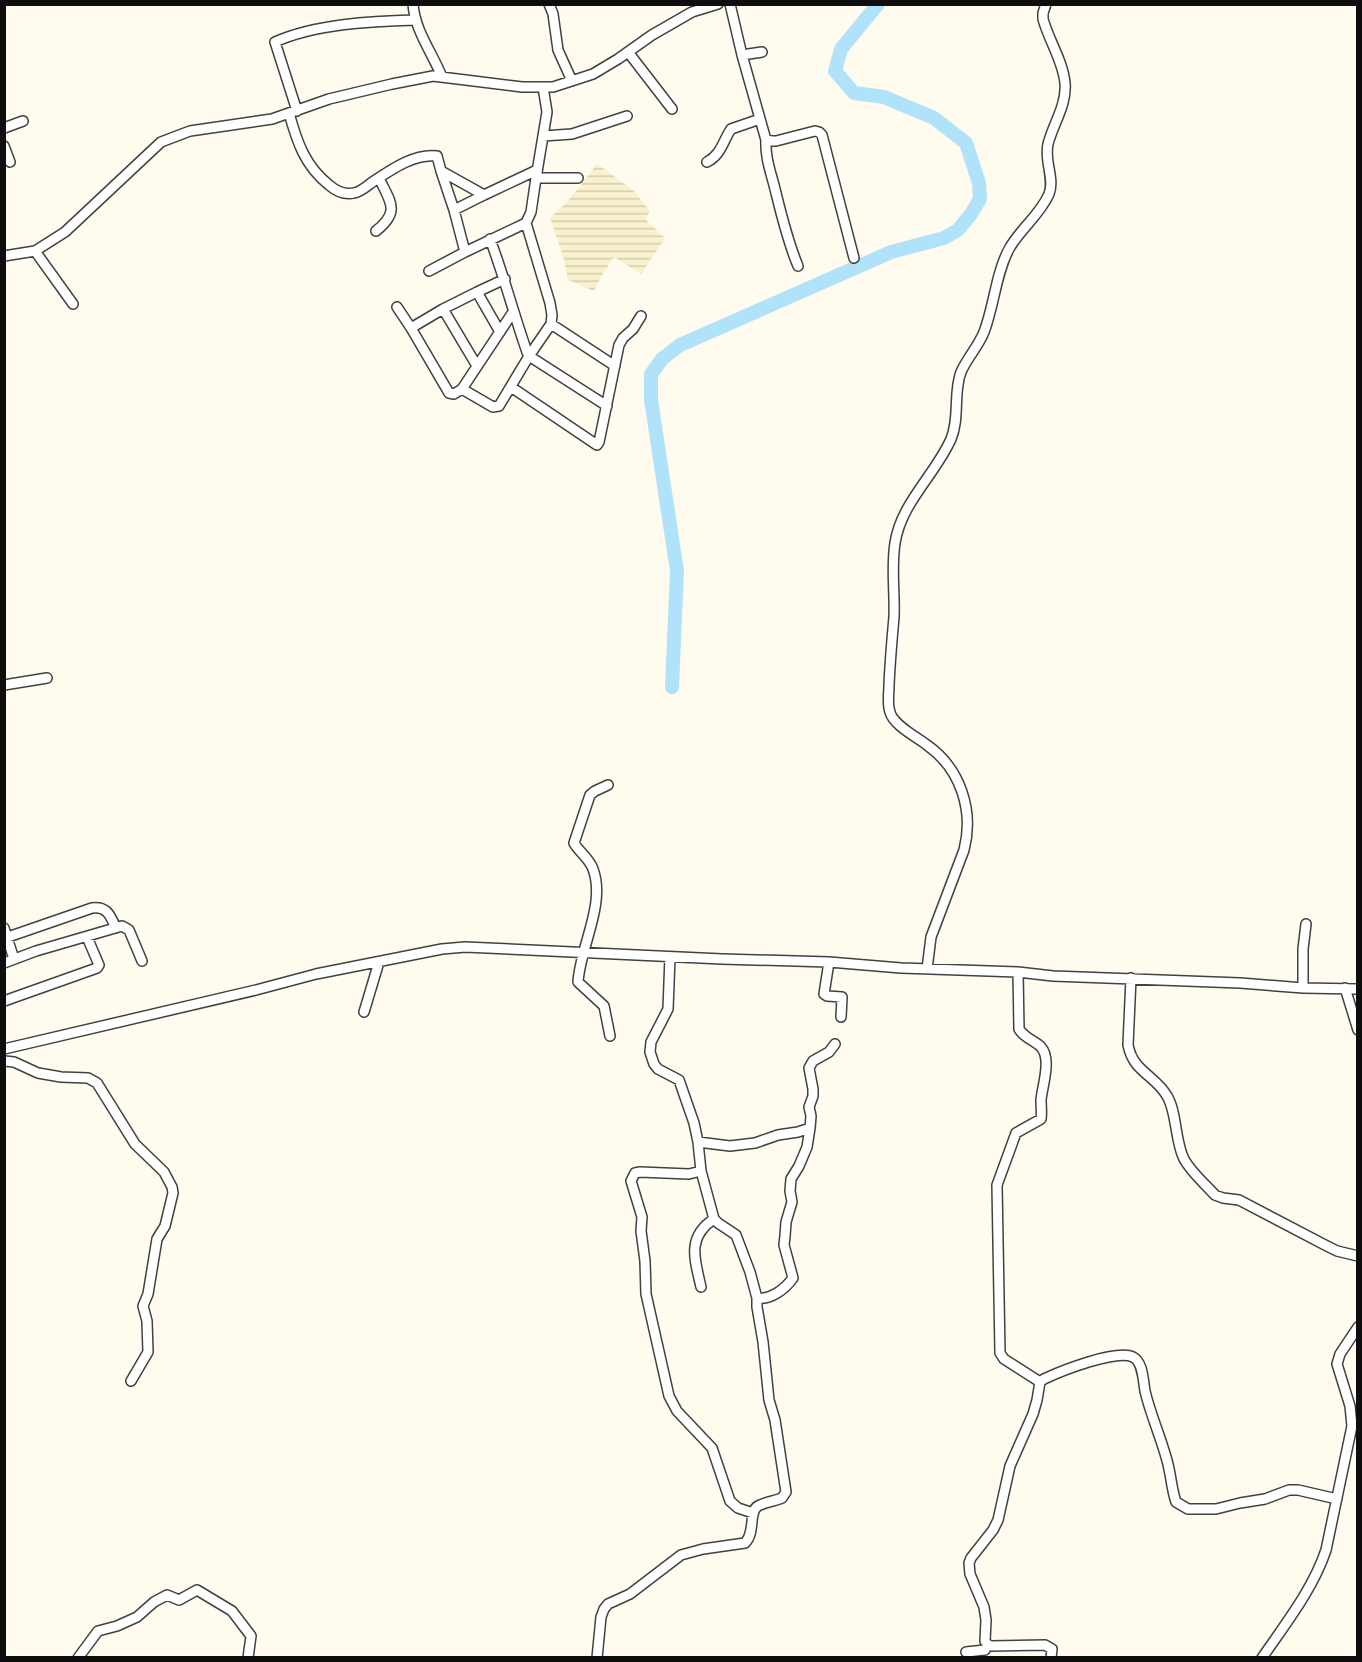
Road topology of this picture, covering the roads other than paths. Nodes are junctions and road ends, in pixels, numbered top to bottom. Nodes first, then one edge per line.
1 (413, 4) edge
2 (549, 4) edge
3 (718, 4) edge
4 (730, 4) edge
5 (1046, 4) edge
6 (415, 20) junction
7 (628, 52) junction
8 (762, 52) dead end
9 (742, 55) junction
10 (442, 76) junction
11 (572, 81) junction
12 (543, 87) junction
13 (672, 109) dead end
14 (293, 112) junction
15 (627, 116) dead end
16 (760, 119) junction
17 (23, 121) dead end
18 (4, 128) edge
19 (543, 136) junction
20 (766, 140) junction
21 (4, 146) edge
22 (10, 162) dead end
23 (707, 162) dead end
24 (441, 171) junction
25 (537, 174) junction
26 (380, 178) junction
27 (578, 178) dead end
28 (484, 195) junction
29 (454, 210) junction
30 (526, 223) junction
31 (376, 231) dead end
32 (490, 239) junction
33 (35, 251) junction
34 (465, 252) junction
35 (4, 256) edge
36 (854, 258) dead end
37 (798, 266) dead end
38 (429, 271) dead end
39 (505, 279) junction
40 (477, 292) junction
41 (73, 304) dead end
42 (397, 307) dead end
43 (443, 309) junction
44 (513, 312) junction
45 (641, 316) dead end
46 (551, 324) junction
47 (411, 328) junction
48 (500, 332) junction
49 (529, 356) junction
50 (477, 366) junction
51 (615, 366) junction
52 (511, 387) junction
53 (462, 389) junction
54 (607, 406) junction
55 (47, 678) dead end
56 (4, 685) edge
57 (608, 785) dead end
58 (1306, 924) dead end
59 (114, 925) junction
60 (6, 933) edge
61 (87, 937) junction
62 (584, 953) junction
63 (670, 957) junction
64 (15, 959) junction
65 (142, 962) dead end
66 (379, 962) junction
67 (829, 962) junction
68 (4, 963) edge
69 (927, 969) junction
70 (1018, 972) junction
71 (1131, 978) junction
72 (1303, 988) junction
73 (1345, 988) junction
74 (1358, 989) edge
75 (4, 1001) edge
76 (364, 1012) dead end
77 (841, 1017) dead end
78 (1358, 1030) edge
79 (610, 1036) dead end
80 (835, 1044) dead end
81 (4, 1049) edge
82 (4, 1061) edge
83 (810, 1128) junction
84 (698, 1142) junction
85 (701, 1171) junction
86 (714, 1219) junction
87 (1358, 1256) edge
88 (701, 1287) dead end
89 (757, 1298) junction
90 (1358, 1327) edge
91 (131, 1381) dead end
92 (1040, 1382) junction
93 (1337, 1499) junction
94 (753, 1513) junction
95 (986, 1650) edge
96 (966, 1652) dead end
97 (78, 1658) edge
98 (248, 1658) edge
99 (597, 1658) edge
100 (1051, 1658) edge
101 (1262, 1658) edge

1 - 6 street
2 - 11 street
3 - 7 street
4 - 9 street
5 - 69 street
6 - 10 street
6 - 14 street
7 - 11 street
7 - 13 street
8 - 9 street
9 - 16 street
10 - 12 street
10 - 14 street
11 - 12 street
12 - 19 street
14 - 26 street
14 - 33 street
15 - 19 street
16 - 20 street
16 - 23 street
17 - 18 street
19 - 25 street
20 - 36 street
20 - 37 street
21 - 22 street
24 - 26 street
24 - 28 street
24 - 29 street
25 - 27 street
25 - 28 street
25 - 30 street
26 - 31 street
28 - 29 street
29 - 34 street
30 - 32 street
30 - 46 street
32 - 34 street
32 - 39 street
33 - 35 street
33 - 41 street
34 - 38 street
39 - 40 street
39 - 44 street
40 - 43 street
40 - 48 street
42 - 47 street
43 - 47 street
43 - 50 street
44 - 48 street
44 - 49 street
45 - 51 street
46 - 49 street
46 - 51 street
47 - 53 street
48 - 50 street
49 - 52 street
49 - 54 street
50 - 53 street
51 - 54 street
52 - 53 street
52 - 54 street
55 - 56 street
57 - 62 street
58 - 72 street
59 - 60 street
59 - 61 street
59 - 65 street
60 - 64 street
61 - 64 street
61 - 75 street
62 - 63 street
62 - 66 street
62 - 79 street
63 - 67 street
63 - 84 street
64 - 68 street
66 - 76 street
66 - 81 street
67 - 69 street
67 - 77 street
69 - 70 street
70 - 71 street
70 - 92 street
71 - 72 street
71 - 87 street
72 - 73 street
73 - 74 street
73 - 78 street
80 - 83 street
82 - 91 street
83 - 84 street
83 - 89 street
84 - 85 street
85 - 86 street
85 - 94 street
86 - 88 street
86 - 89 street
89 - 94 street
90 - 93 street
92 - 93 street
92 - 95 street
93 - 101 street
94 - 99 street
95 - 96 street
95 - 100 street
97 - 98 street

